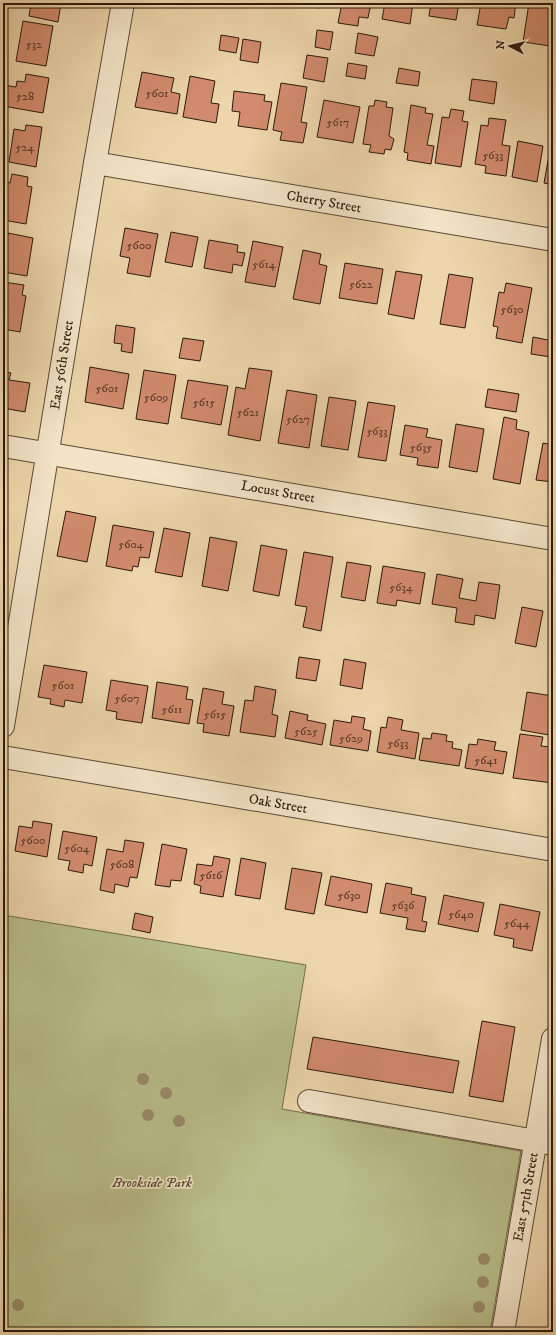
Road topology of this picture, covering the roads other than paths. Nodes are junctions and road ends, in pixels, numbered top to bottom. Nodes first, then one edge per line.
1 (123, 3) edge
2 (95, 163) junction
3 (553, 240) edge
4 (3, 446) edge
5 (48, 454) junction
6 (553, 539) edge
7 (3, 726) edge
8 (3, 757) edge
9 (553, 850) edge
10 (553, 1039) edge
11 (309, 1101) dead end
12 (544, 1143) edge
13 (503, 1332) edge

1 - 2 street, East 56th Street
2 - 3 street, Cherry Street
2 - 5 street, East 56th Street
4 - 5 street, Locust Street
5 - 6 street, Locust Street
5 - 7 street, East 56th Street
8 - 9 street, Oak Street
10 - 12 street, East 57th Street
11 - 12 street
12 - 13 street, East 57th Street

